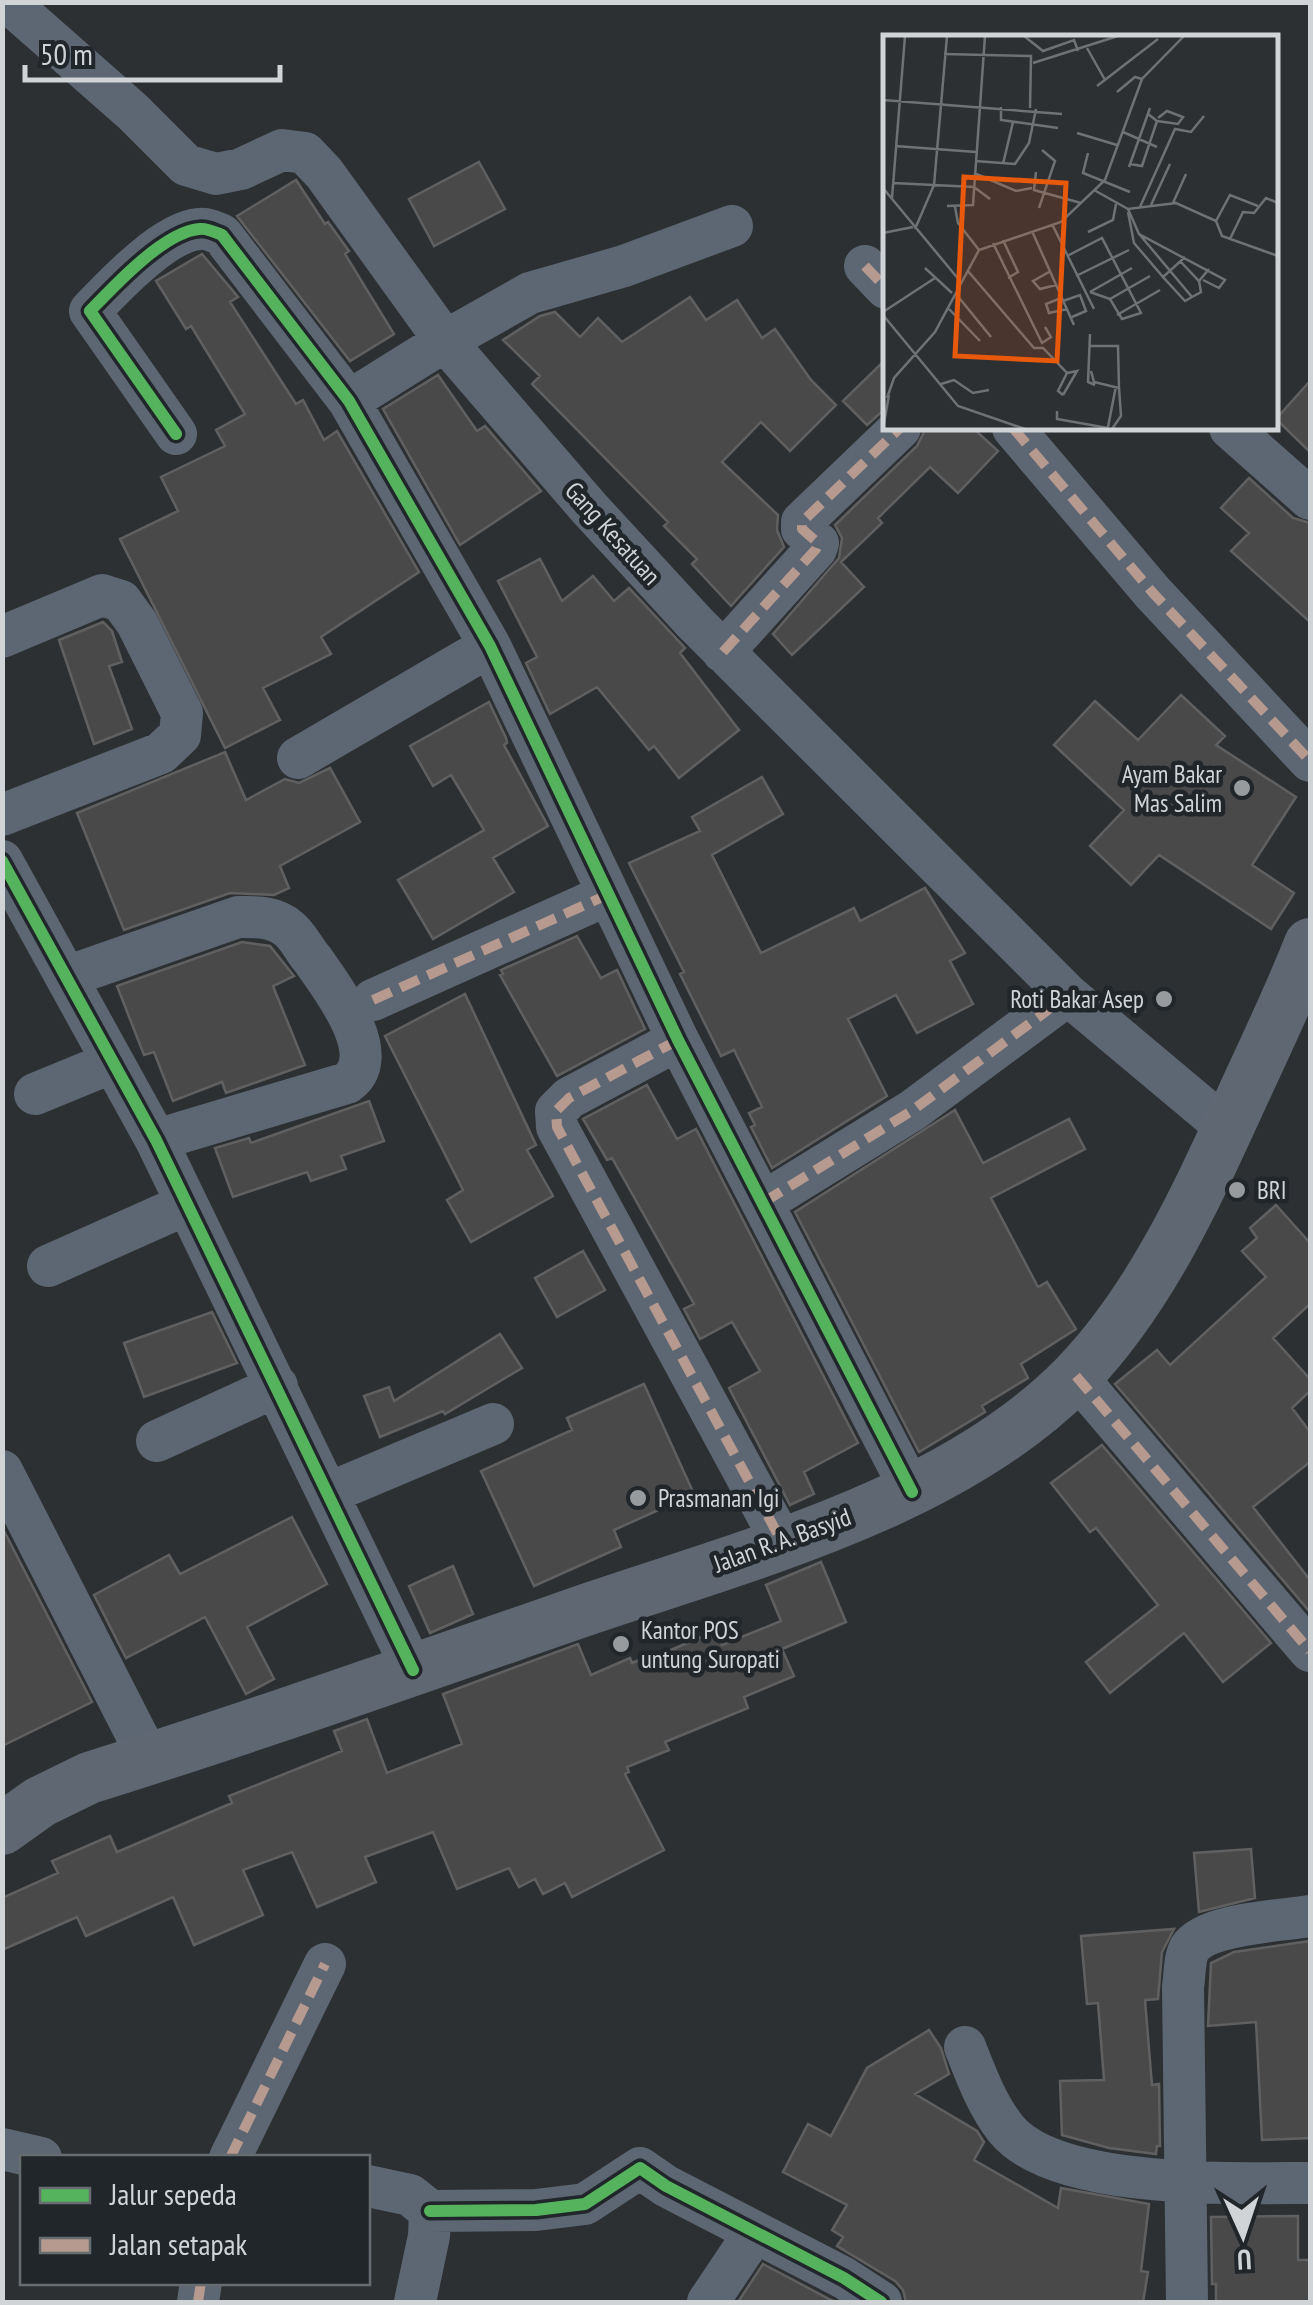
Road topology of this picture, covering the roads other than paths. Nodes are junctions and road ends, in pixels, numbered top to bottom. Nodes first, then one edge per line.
1 (8, 2) edge
2 (732, 226) dead end
3 (444, 341) junction
4 (350, 401) junction
5 (898, 430) edge
6 (1015, 430) edge
7 (1232, 430) edge
8 (176, 434) dead end
9 (1310, 499) edge
10 (2, 636) edge
11 (490, 646) junction
12 (723, 652) junction
13 (298, 758) dead end
14 (1310, 761) edge
15 (2, 816) edge
16 (2, 861) edge
17 (607, 895) junction
18 (1307, 964) edge
19 (66, 977) junction
20 (1068, 994) junction
21 (373, 1000) dead end
22 (678, 1040) junction
23 (112, 1062) junction
24 (34, 1094) dead end
25 (1228, 1129) junction
26 (156, 1140) junction
27 (764, 1202) junction
28 (186, 1205) junction
29 (48, 1266) dead end
30 (1076, 1376) junction
31 (278, 1386) junction
32 (494, 1424) dead end
33 (157, 1441) dead end
34 (2, 1471) edge
35 (912, 1492) junction
36 (329, 1493) junction
37 (782, 1542) junction
38 (1310, 1652) edge
39 (412, 1670) junction
40 (149, 1759) junction
41 (2, 1829) edge
42 (1310, 1916) edge
43 (325, 1964) dead end
44 (965, 2046) dead end
45 (2, 2149) edge
46 (28, 2155) edge
47 (231, 2155) edge
48 (1185, 2182) junction
49 (1310, 2183) edge
50 (370, 2186) edge
51 (430, 2211) junction
52 (755, 2232) junction
53 (415, 2302) edge
54 (708, 2302) edge
55 (882, 2302) edge
56 (1187, 2302) edge

1 - 3 street, Gang Kesatuan
2 - 3 street
3 - 4 street
3 - 12 street, Gang Kesatuan
4 - 8 street
4 - 11 street
5 - 12 street
6 - 14 street
7 - 9 street
10 - 15 street
11 - 13 street
11 - 17 street
12 - 20 street, Gang Kesatuan
16 - 19 street
17 - 21 street
17 - 22 street
18 - 25 main road, Jalan R. A. Basyid
19 - 23 street
19 - 26 street
20 - 25 street, Gang Kesatuan
20 - 27 street
22 - 27 street
22 - 37 street
23 - 24 street
23 - 26 street
25 - 30 main road, Jalan R. A. Basyid
26 - 28 street
27 - 35 street
28 - 29 street
28 - 31 street
30 - 35 main road, Jalan R. A. Basyid
30 - 38 street
31 - 33 street
31 - 36 street
32 - 36 street
34 - 40 street
35 - 37 main road, Jalan R. A. Basyid
36 - 39 street
37 - 39 main road, Jalan R. A. Basyid
39 - 40 main road, Jalan R. A. Basyid
40 - 41 main road, Jalan R. A. Basyid
42 - 48 street
43 - 47 street
44 - 48 street
45 - 46 street
48 - 49 street
48 - 56 street
50 - 51 street
51 - 52 street
51 - 53 street
52 - 54 street
52 - 55 street

